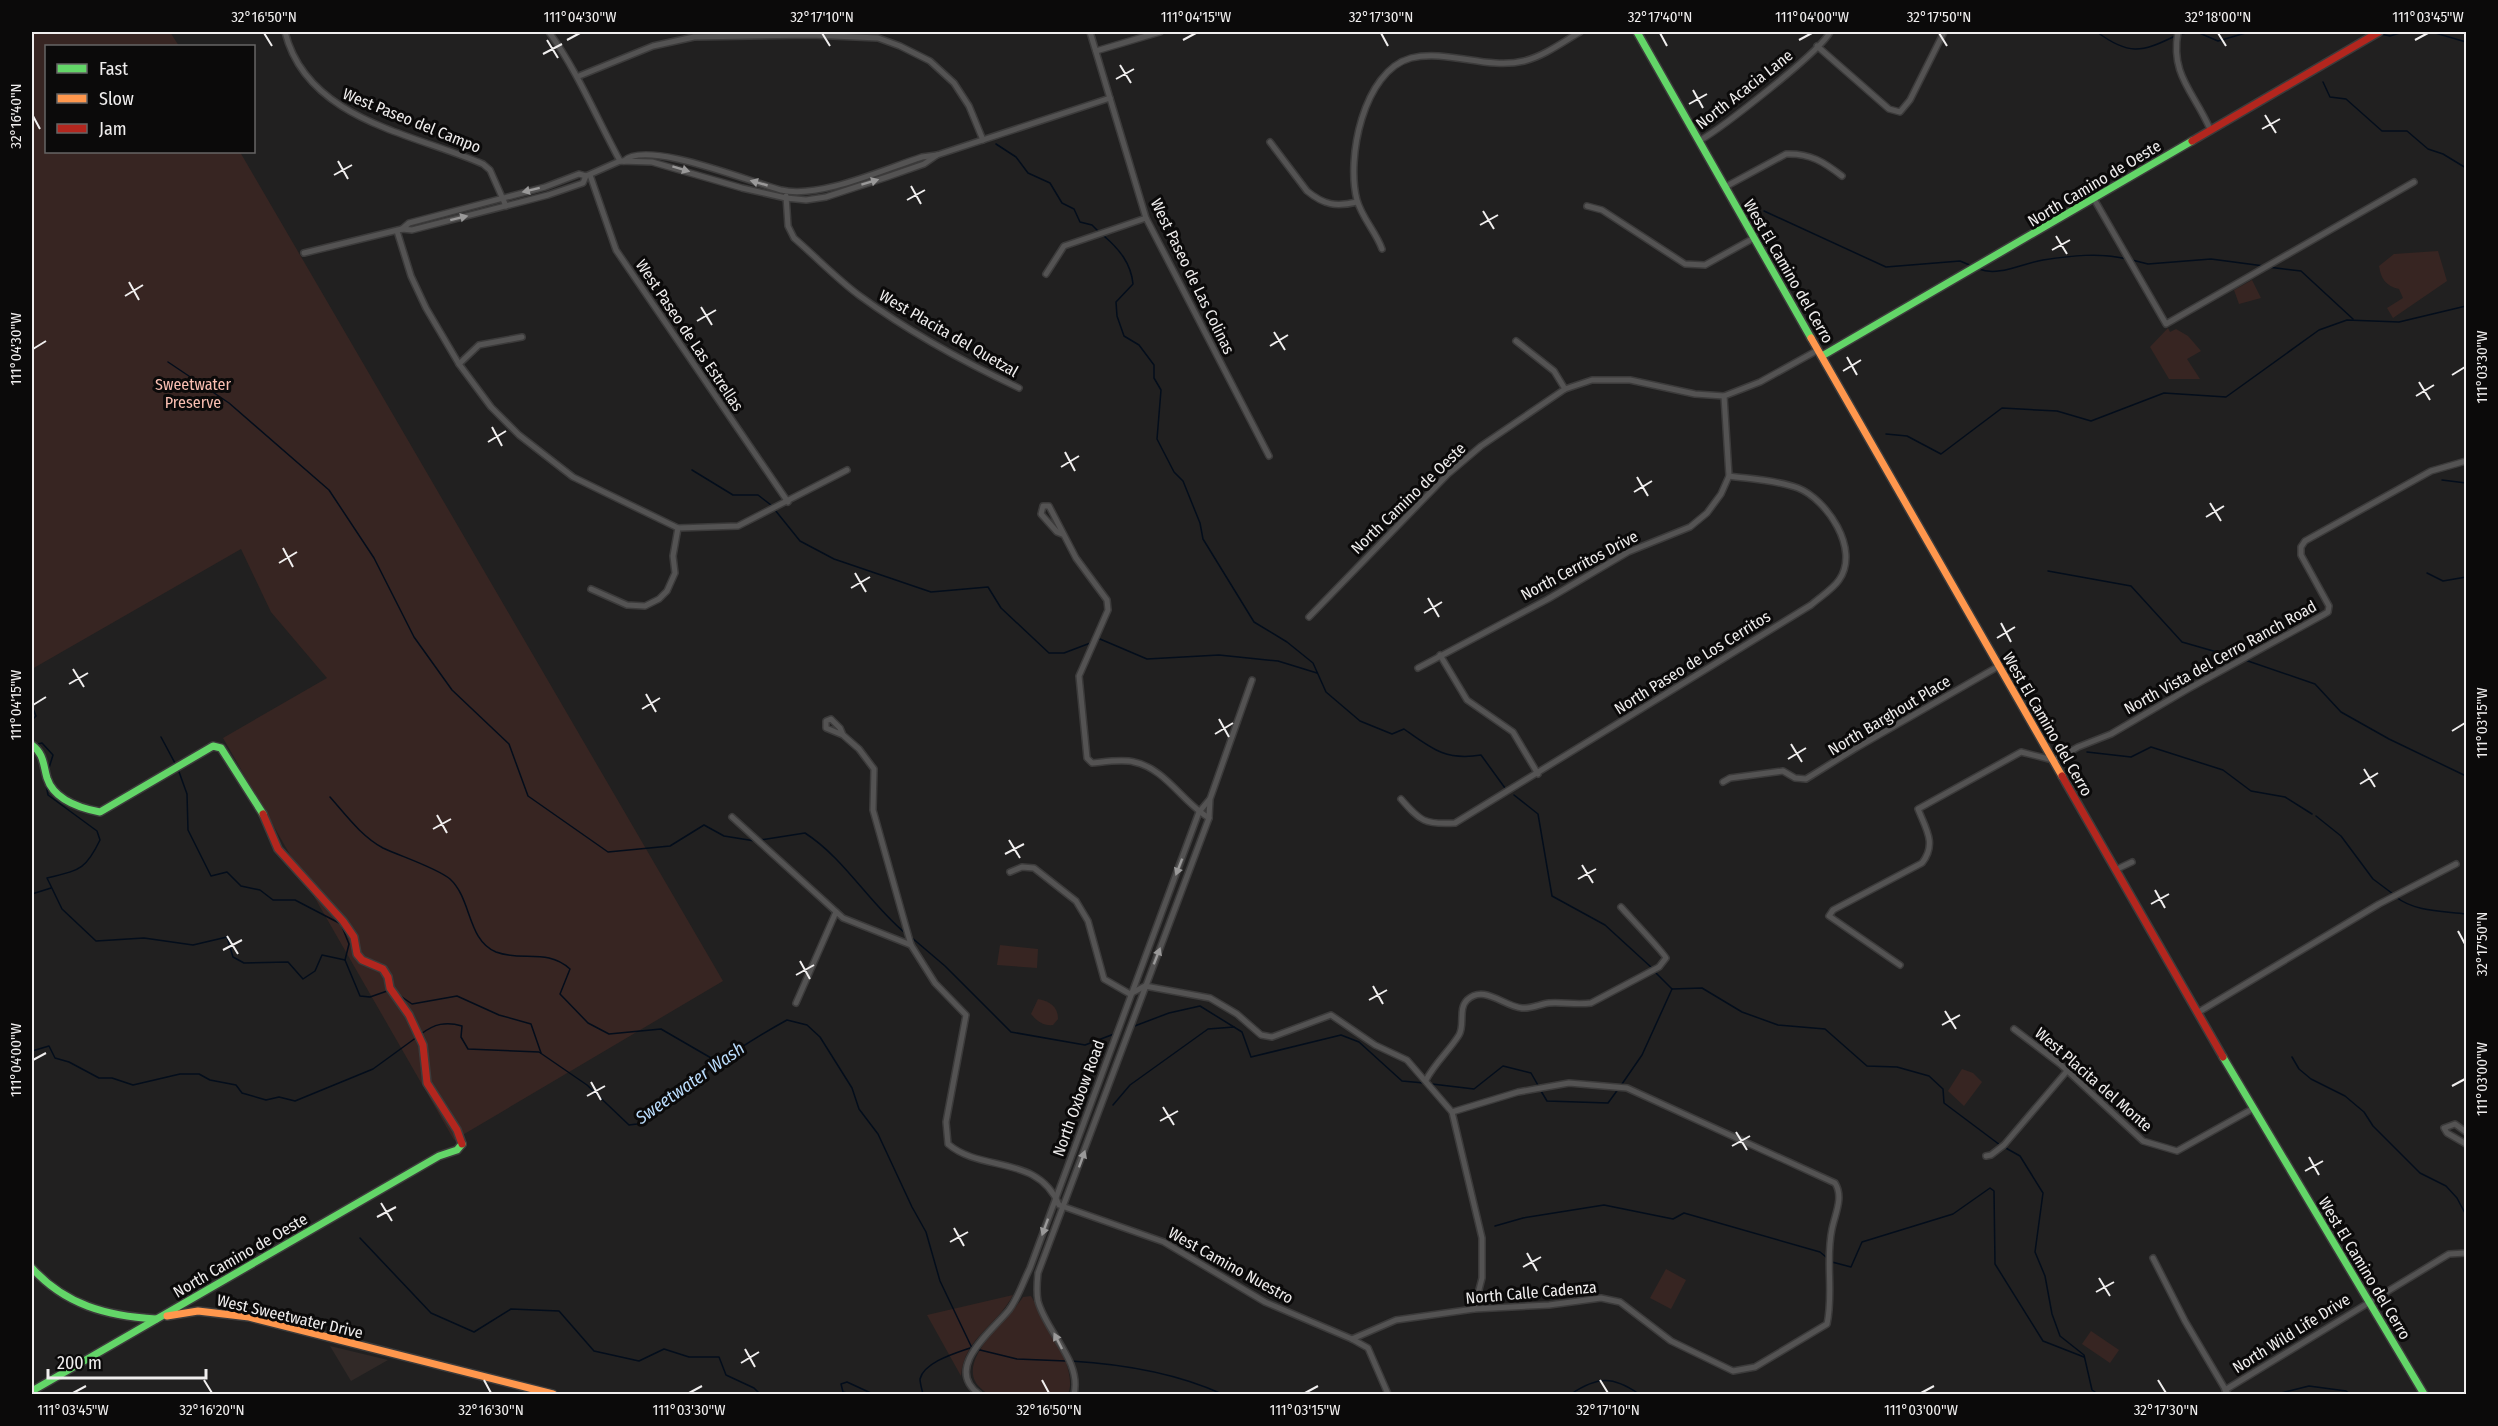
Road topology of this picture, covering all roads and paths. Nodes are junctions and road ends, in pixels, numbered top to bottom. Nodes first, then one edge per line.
1 (285, 32) edge
2 (549, 32) edge
3 (1090, 32) edge
4 (1160, 32) edge
5 (1580, 32) edge
6 (1636, 32) edge
7 (1830, 32) edge
8 (1944, 32) edge
9 (2178, 32) edge
10 (2379, 32) edge
11 (1817, 46) junction
12 (1096, 51) junction
13 (579, 76) junction
14 (1110, 98) junction
15 (2210, 129) junction
16 (983, 140) junction
17 (1699, 141) junction
18 (1270, 142) dead end
19 (937, 155) junction
20 (622, 161) junction
21 (588, 175) junction
22 (1842, 176) dead end
23 (2414, 182) dead end
24 (1725, 187) junction
25 (787, 191) junction
26 (503, 198) junction
27 (786, 198) junction
28 (2094, 199) junction
29 (1357, 202) junction
30 (506, 206) junction
31 (1587, 206) dead end
32 (1146, 218) junction
33 (400, 230) junction
34 (1754, 238) junction
35 (1382, 249) dead end
36 (304, 253) dead end
37 (1046, 274) dead end
38 (522, 337) dead end
39 (1516, 342) dead end
40 (1820, 353) junction
41 (459, 364) junction
42 (1019, 388) dead end
43 (1565, 389) junction
44 (1724, 396) junction
45 (1269, 456) dead end
46 (2466, 461) edge
47 (847, 470) dead end
48 (1729, 476) junction
49 (788, 502) junction
50 (678, 528) junction
51 (1062, 534) junction
52 (591, 589) dead end
53 (1309, 617) dead end
54 (1440, 655) junction
55 (1999, 666) junction
56 (1418, 668) dead end
57 (1252, 680) dead end
58 (843, 735) dead end
59 (32, 745) edge
60 (2053, 760) junction
61 (1538, 774) junction
62 (1723, 782) dead end
63 (1210, 799) junction
64 (1401, 799) dead end
65 (1199, 812) junction
66 (732, 818) dead end
67 (1209, 818) junction
68 (2132, 861) dead end
69 (2456, 864) dead end
70 (2115, 870) junction
71 (1011, 872) dead end
72 (1621, 907) dead end
73 (836, 912) junction
74 (911, 945) junction
75 (1900, 965) dead end
76 (1145, 986) junction
77 (1130, 994) junction
78 (796, 1003) dead end
79 (2197, 1013) junction
80 (2014, 1029) dead end
81 (2067, 1071) junction
82 (1426, 1080) junction
83 (2254, 1108) junction
84 (1452, 1112) junction
85 (2466, 1132) edge
86 (2466, 1144) edge
87 (1986, 1156) dead end
88 (1056, 1197) junction
89 (1065, 1207) junction
90 (2466, 1253) edge
91 (2152, 1258) dead end
92 (32, 1268) edge
93 (2369, 1301) junction
94 (1474, 1309) junction
95 (156, 1319) junction
96 (1352, 1339) junction
97 (32, 1391) edge
98 (2227, 1392) edge
99 (553, 1395) edge
100 (978, 1395) edge
101 (1074, 1395) edge
102 (1388, 1395) edge
103 (2424, 1395) edge

1 - 26 street, West Paseo del Campo
2 - 13 street
3 - 12 street, West Paseo de Las Colinas
4 - 12 street
5 - 29 street
6 - 17 street, West El Camino del Cerro
7 - 11 street, North Acacia Lane
8 - 11 street
9 - 15 street
10 - 15 street, North Camino de Oeste
11 - 17 street, North Acacia Lane
12 - 14 street, West Paseo de Las Colinas
13 - 16 street
13 - 20 street
14 - 16 street
14 - 32 street, West Paseo de Las Colinas
15 - 28 street, North Camino de Oeste
16 - 19 street
17 - 24 street, West El Camino del Cerro
18 - 29 street
19 - 25 street
27 -> 19 street
20 - 21 street
25 -> 20 street
20 -> 27 street
21 -> 26 street
21 - 30 street
21 - 49 street, West Paseo de Las Estrellas
22 - 24 street
23 - 28 street
24 - 34 street, West El Camino del Cerro
25 - 27 street, West Placita del Quetzal
26 - 30 street, West Paseo del Campo
26 - 33 street
27 - 42 street, West Placita del Quetzal
28 - 40 street, North Camino de Oeste
29 - 35 street
33 -> 30 street
31 - 34 street
32 - 37 street
32 - 45 street, West Paseo de Las Colinas
33 - 36 street
33 - 41 street
34 - 40 street, West El Camino del Cerro
38 - 41 street
39 - 43 street
40 - 44 street, North Camino de Oeste
40 - 55 street, West El Camino del Cerro
41 - 50 street
43 - 44 street, North Camino de Oeste
43 - 53 street, North Camino de Oeste
44 - 48 street
46 - 60 street, North Vista del Cerro Ranch Road
47 - 49 street
48 - 54 street, North Cerritos Drive
48 - 61 street, North Paseo de Los Cerritos
49 - 50 street
50 - 52 street
51 - 51 street
51 - 65 street
54 - 56 street, North Cerritos Drive
54 - 61 street
55 - 60 street, West El Camino del Cerro
55 - 62 street, North Barghout Place
57 - 63 street, North Oxbow Road
58 - 74 street, West Camino Nuestro
59 - 95 street, North Camino de Oeste
60 - 70 street, West El Camino del Cerro
60 - 75 street
61 - 64 street, North Paseo de Los Cerritos
63 - 65 street, North Oxbow Road
63 - 67 street, North Oxbow Road
65 - 67 street
65 -> 77 street, North Oxbow Road
66 - 73 street
76 -> 67 street, North Oxbow Road
68 - 70 street
69 - 79 street
70 - 79 street, West El Camino del Cerro
71 - 77 street
72 - 82 street
73 - 74 street
73 - 78 street
74 - 88 street, West Camino Nuestro
76 - 77 street
76 - 82 street
89 -> 76 street, North Oxbow Road
77 - 88 street, North Oxbow Road
79 - 83 street, West El Camino del Cerro
80 - 81 street, West Placita del Monte
81 - 83 street, West Placita del Monte
81 - 87 street
82 - 84 street
83 - 93 street, West El Camino del Cerro
84 - 94 street
84 - 94 street, North Calle Cadenza
85 - 86 street
88 - 89 street, West Camino Nuestro
88 -> 100 street, North Oxbow Road
89 - 96 street, West Camino Nuestro
101 -> 89 street, North Oxbow Road
90 - 93 street, North Wild Life Drive
91 - 98 street
92 - 95 street, West Sweetwater Drive
93 - 98 street, North Wild Life Drive
93 - 103 street, West El Camino del Cerro
94 - 96 street, North Calle Cadenza
95 - 97 street, North Camino de Oeste
95 - 99 street, West Sweetwater Drive
96 - 102 street, West Camino Nuestro

